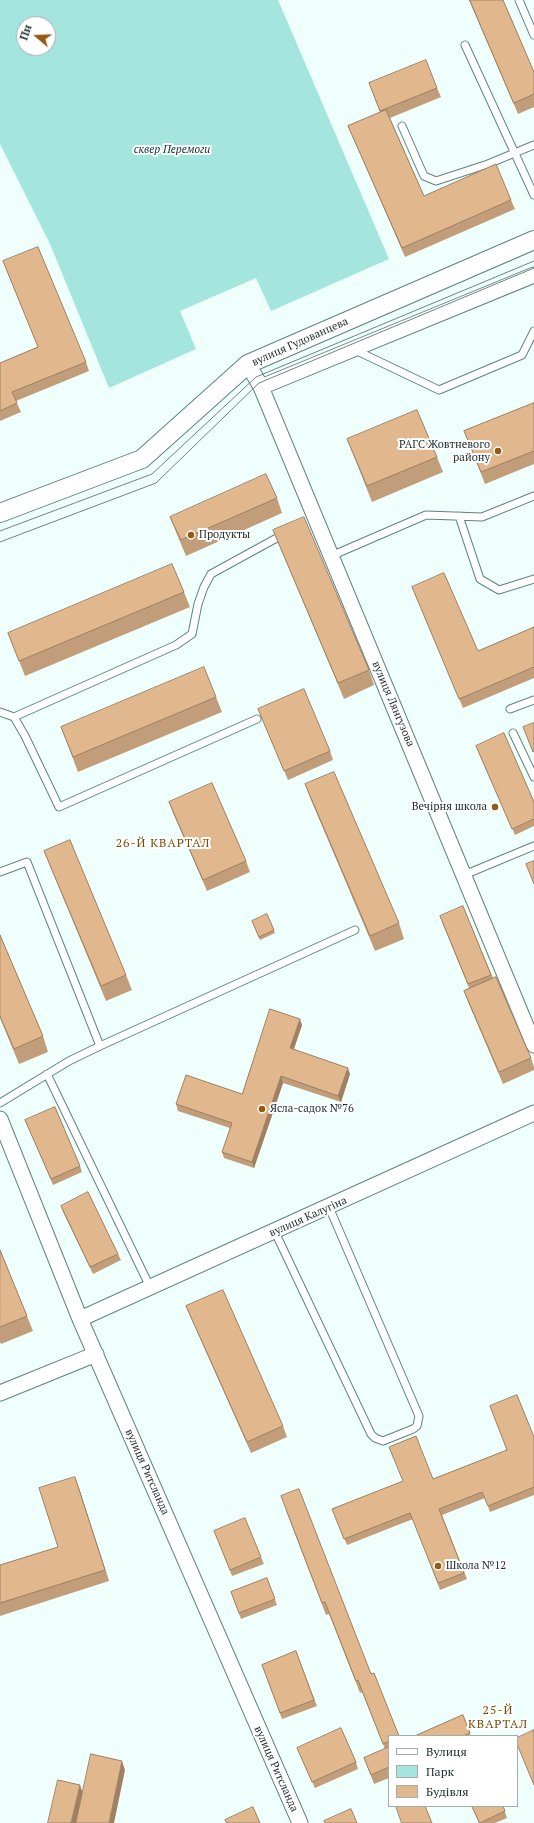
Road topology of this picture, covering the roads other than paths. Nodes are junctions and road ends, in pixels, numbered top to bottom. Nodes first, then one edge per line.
1 (519, 0) edge
2 (534, 34) edge
3 (465, 45) dead end
4 (402, 126) dead end
5 (534, 145) edge
6 (515, 153) junction
7 (534, 195) edge
8 (534, 240) edge
9 (534, 275) edge
10 (534, 331) edge
11 (353, 349) junction
12 (248, 364) junction
13 (261, 387) junction
14 (534, 496) edge
15 (0, 513) edge
16 (460, 516) junction
17 (294, 528) edge
18 (331, 556) junction
19 (534, 579) edge
20 (534, 700) edge
21 (510, 709) dead end
22 (0, 712) edge
23 (14, 717) junction
24 (257, 719) edge
25 (513, 733) dead end
26 (533, 773) edge
27 (534, 846) edge
28 (0, 872) edge
29 (464, 875) junction
30 (354, 930) dead end
31 (534, 1045) edge
32 (100, 1046) junction
33 (47, 1074) junction
34 (0, 1103) edge
35 (534, 1113) edge
36 (0, 1119) edge
37 (329, 1207) junction
38 (275, 1232) junction
39 (150, 1287) junction
40 (80, 1319) junction
41 (96, 1354) junction
42 (0, 1393) edge
43 (300, 1823) edge

1 - 2 lane
3 - 6 lane
4 - 6 lane
5 - 6 lane
6 - 7 lane
8 - 12 street, вулиця Гудованцева
9 - 11 street
10 - 11 lane
11 - 13 street
12 - 13 street, вулиця Лянгузова
12 - 15 street, вулиця Гудованцева
13 - 18 street, вулиця Лянгузова
14 - 16 lane
16 - 18 lane
16 - 19 lane
17 - 23 lane
18 - 29 street, вулиця Лянгузова
20 - 21 lane
22 - 23 lane
23 - 24 lane
25 - 26 lane
27 - 29 lane
28 - 32 lane
29 - 31 street, вулиця Лянгузова
30 - 32 lane
32 - 33 lane
33 - 34 lane
33 - 39 lane
35 - 37 street, вулиця Калугіна
36 - 40 street, вулиця Ритсланда
37 - 38 street, вулиця Калугіна
37 - 38 lane
38 - 39 street, вулиця Калугіна
39 - 40 street, вулиця Калугіна
40 - 41 street, вулиця Ритсланда
41 - 42 street
41 - 43 street, вулиця Ритсланда

